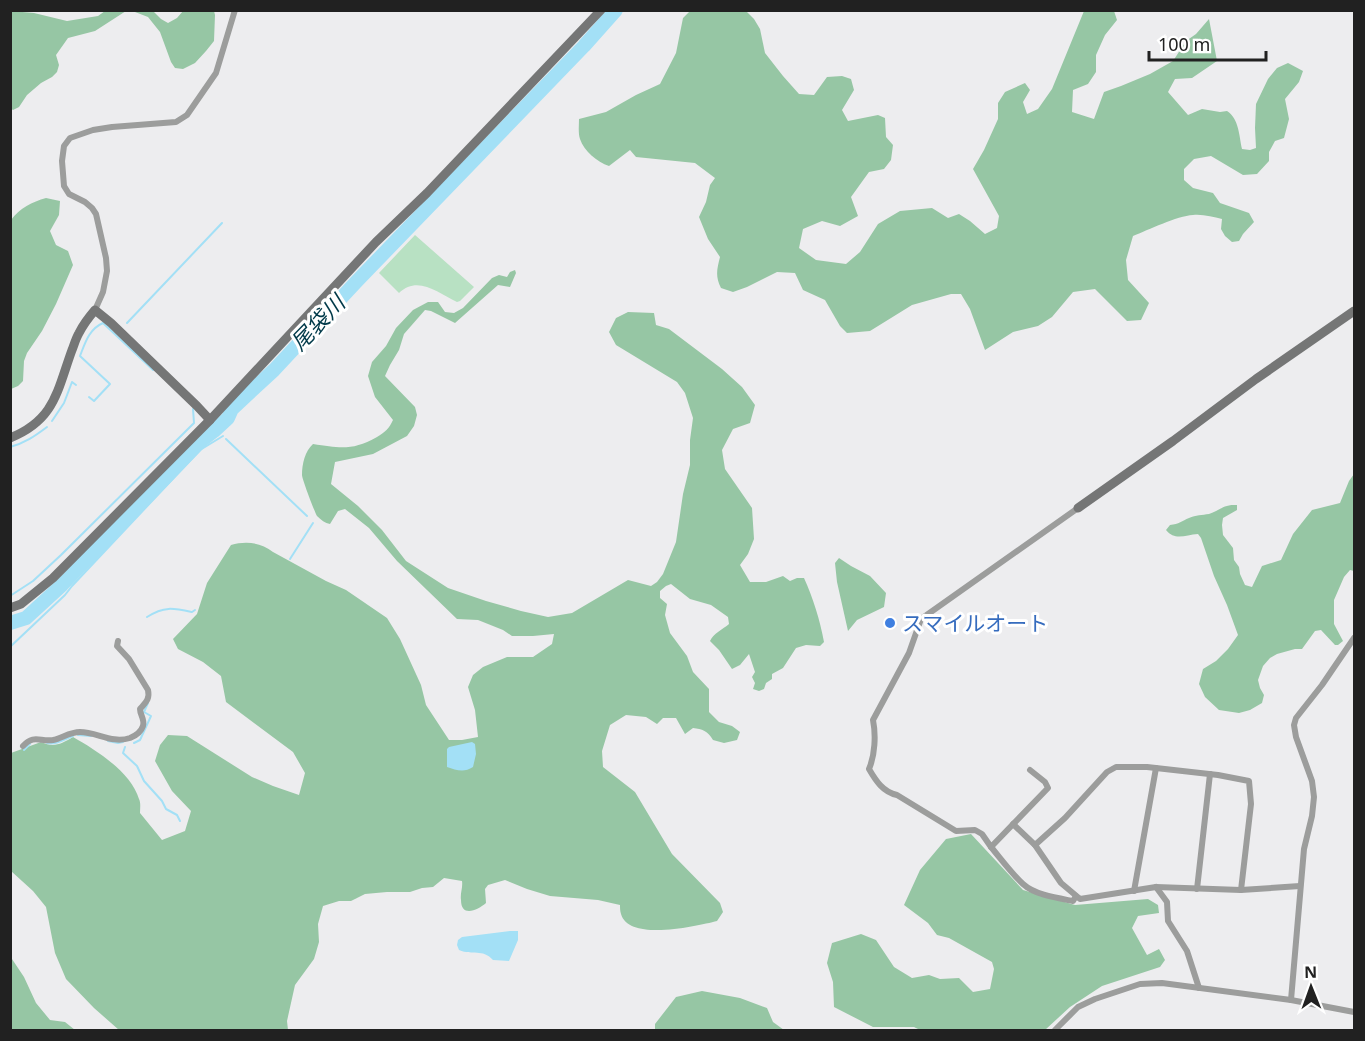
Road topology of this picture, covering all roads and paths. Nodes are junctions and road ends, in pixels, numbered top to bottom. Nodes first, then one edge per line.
1 (235, 10) edge
2 (601, 10) edge
3 (95, 310) junction
4 (1354, 311) edge
5 (210, 420) junction
6 (10, 438) edge
7 (1078, 508) joint
8 (10, 608) edge
9 (1354, 638) edge
10 (118, 641) dead end
11 (23, 746) dead end
12 (1156, 768) junction
13 (1030, 770) dead end
14 (1210, 774) junction
15 (1013, 825) junction
16 (1035, 845) junction
17 (991, 847) junction
18 (1300, 886) junction
19 (1156, 887) junction
20 (1197, 889) junction
21 (1240, 890) junction
22 (1134, 891) junction
23 (1076, 896) junction
24 (1199, 988) junction
25 (1291, 1000) junction
26 (1354, 1012) edge
27 (1055, 1030) edge

1 - 3 street
2 - 5 street
3 - 5 street
3 - 6 street
4 - 7 street
5 - 8 street
7 - 17 street
9 - 18 street
10 - 11 street
12 - 14 street
12 - 16 street
12 - 22 street
13 - 15 street
14 - 20 street
14 - 21 street
15 - 16 street
15 - 17 street
16 - 23 street
17 - 23 street
18 - 21 street
18 - 25 street
19 - 20 street
19 - 22 street
19 - 24 street
20 - 21 street
22 - 23 street
24 - 25 street
24 - 27 street
25 - 26 street

